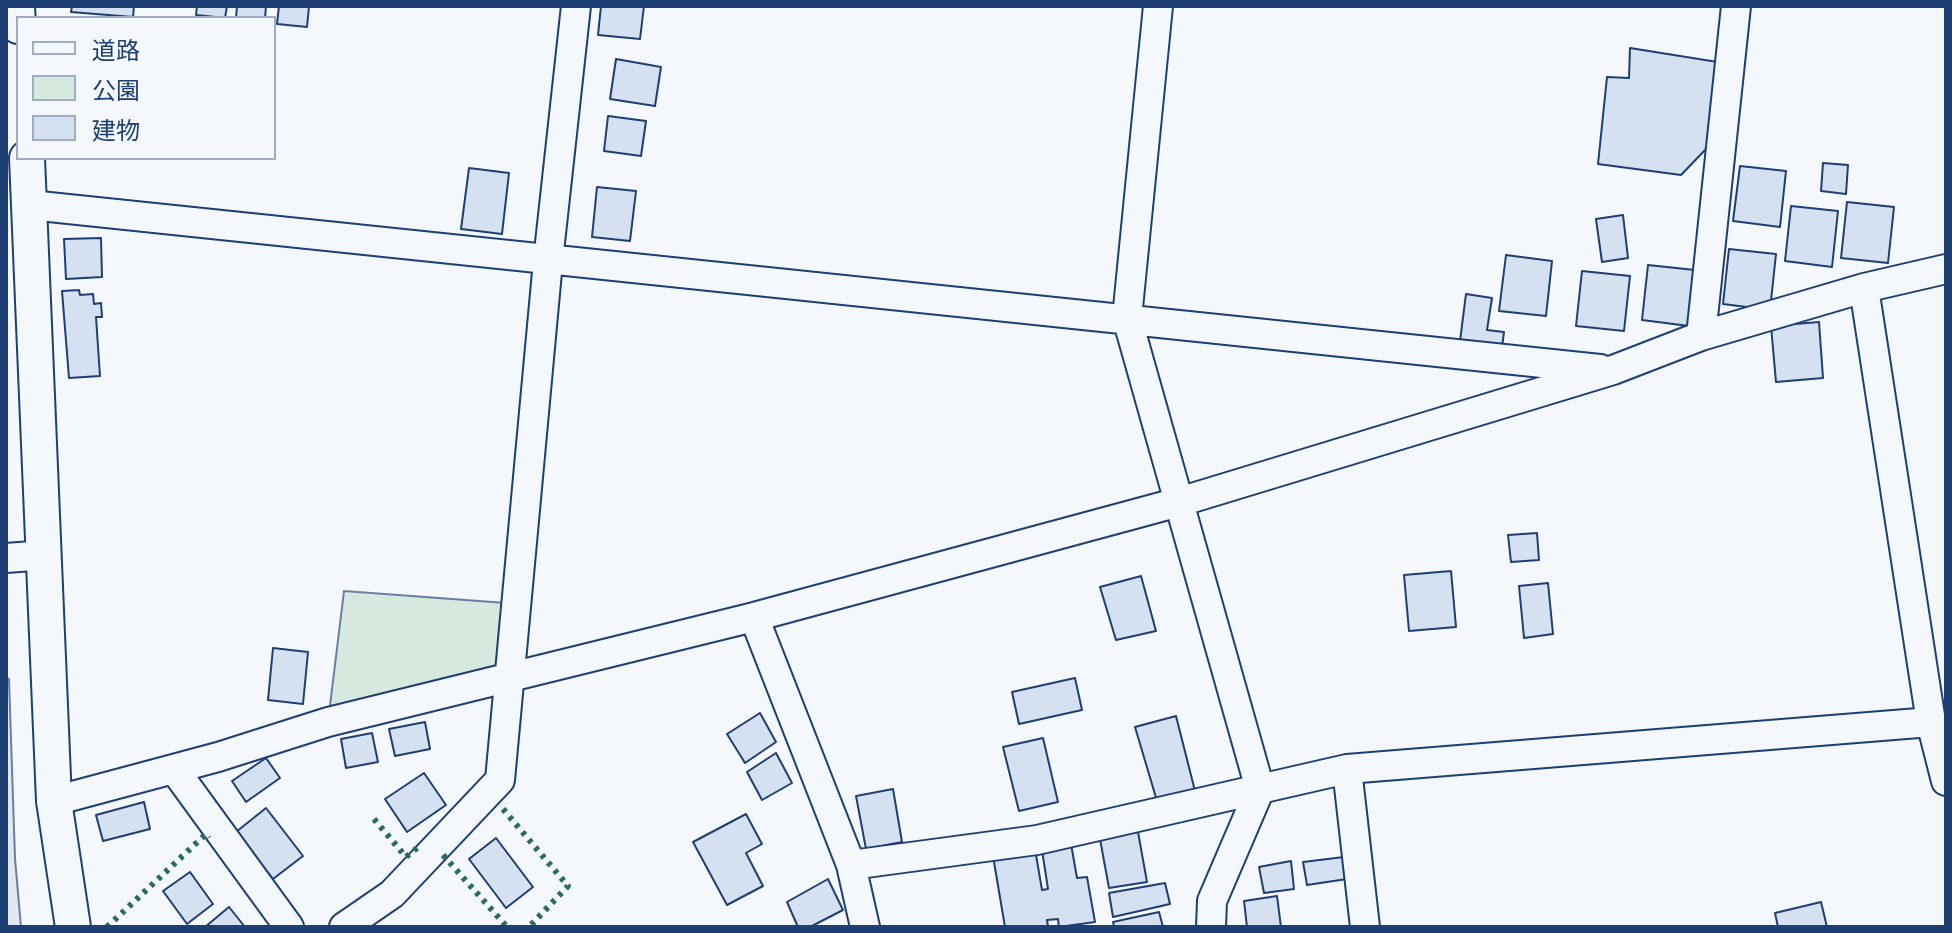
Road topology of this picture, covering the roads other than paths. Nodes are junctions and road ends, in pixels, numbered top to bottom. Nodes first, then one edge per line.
1 (576, 6) edge
2 (1158, 6) edge
3 (1736, 6) edge
4 (27, 160) edge
5 (30, 205) junction
6 (548, 261) junction
7 (1946, 269) edge
8 (1864, 288) junction
9 (1127, 318) junction
10 (1701, 336) junction
11 (1613, 370) junction
12 (1179, 502) junction
13 (46, 555) junction
14 (6, 558) edge
15 (754, 617) junction
16 (507, 679) junction
17 (1931, 722) junction
18 (174, 769) junction
19 (1347, 769) junction
20 (1946, 781) edge
21 (1260, 789) junction
22 (54, 801) junction
23 (851, 865) junction
24 (73, 927) edge
25 (289, 927) edge
26 (344, 927) edge
27 (865, 927) edge
28 (1211, 927) edge
29 (1365, 927) edge

1 - 6 street
2 - 9 street
3 - 10 street
4 - 5 street
5 - 6 street
5 - 13 street
6 - 9 street
6 - 16 street
7 - 8 street
8 - 10 street
8 - 17 street
9 - 11 street
9 - 12 street
10 - 11 street
11 - 12 street
12 - 15 street
12 - 21 street
13 - 14 street
13 - 22 street
15 - 16 street
15 - 23 street
16 - 18 street
16 - 26 street
17 - 19 street
17 - 20 street
18 - 22 street
18 - 25 street
19 - 21 street
19 - 29 street
21 - 23 street
21 - 28 street
22 - 24 street
23 - 27 street

